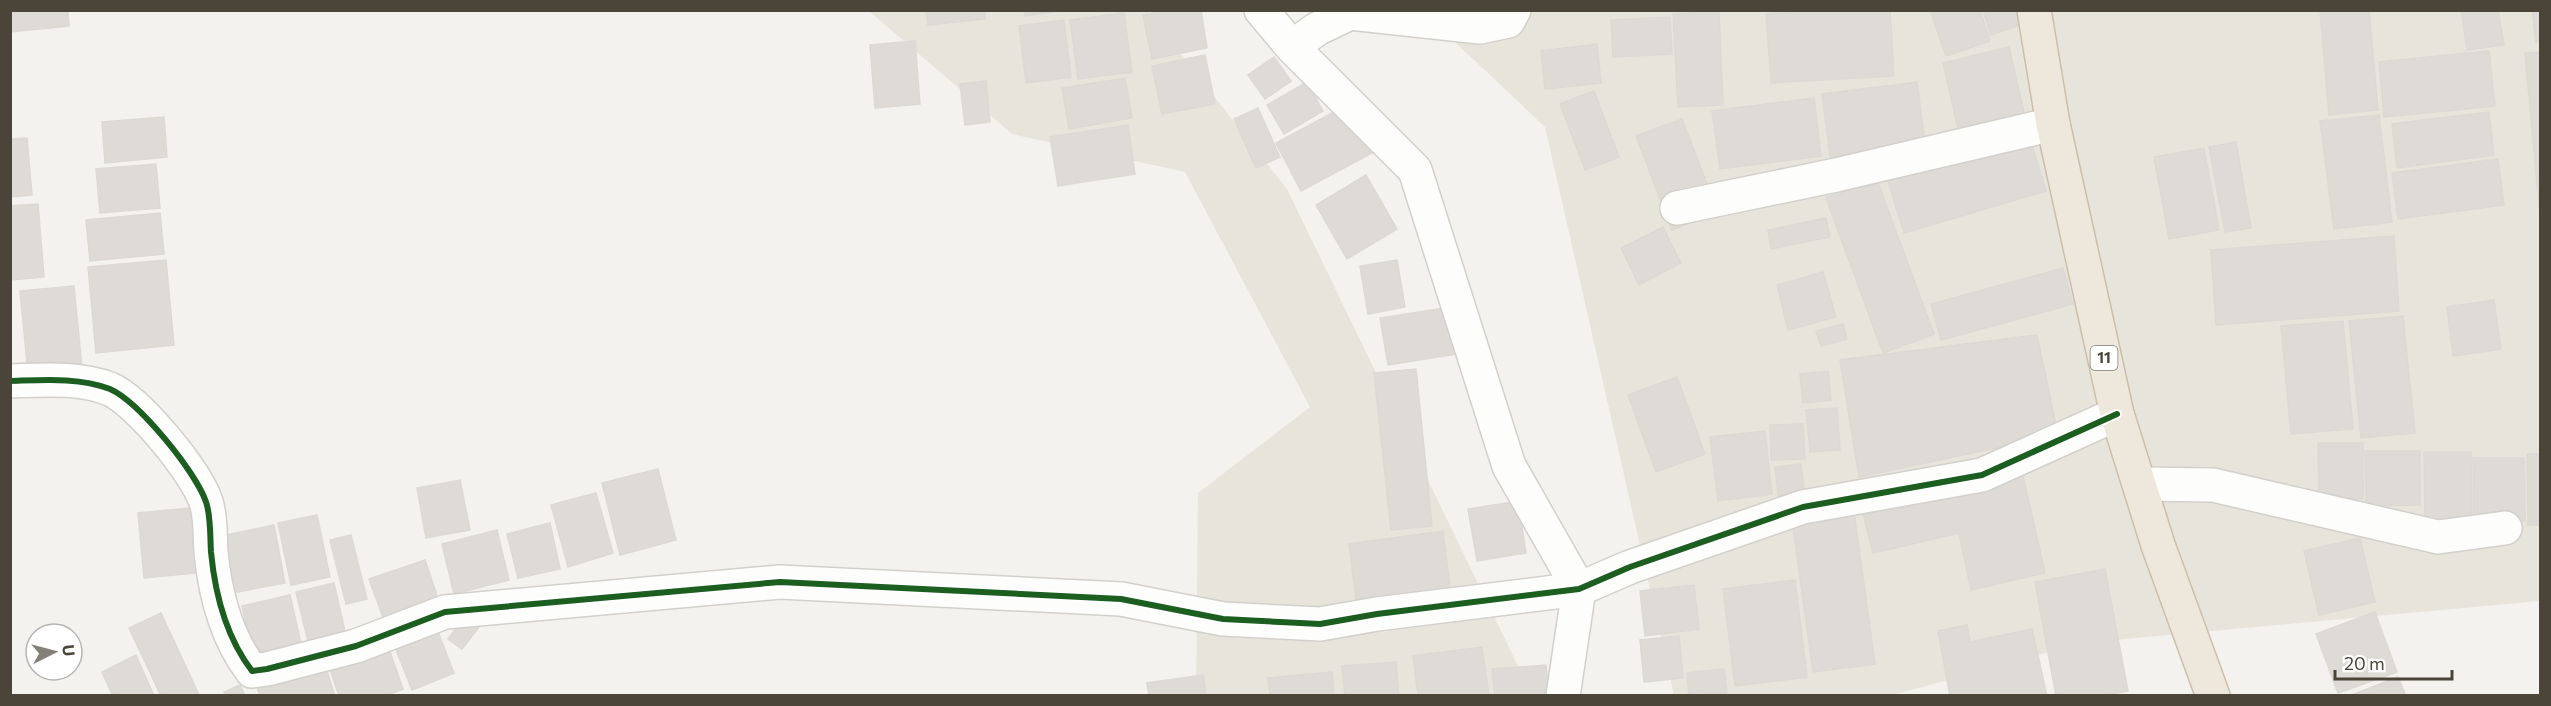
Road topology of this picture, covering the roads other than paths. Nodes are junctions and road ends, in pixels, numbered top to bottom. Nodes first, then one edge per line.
1 (1261, 10) edge
2 (1514, 10) edge
3 (2034, 10) edge
4 (1292, 47) junction
5 (2053, 124) junction
6 (1677, 208) dead end
7 (10, 381) edge
8 (2116, 414) junction
9 (2139, 483) junction
10 (2505, 528) dead end
11 (1579, 589) junction
12 (1563, 696) edge
13 (2213, 696) edge

1 - 4 street
2 - 4 street
3 - 5 highway, 11
4 - 11 street
5 - 6 street
5 - 8 highway, 11
7 - 11 street
8 - 9 highway, 11
8 - 11 street
9 - 10 street
9 - 13 highway, 11
11 - 12 street

